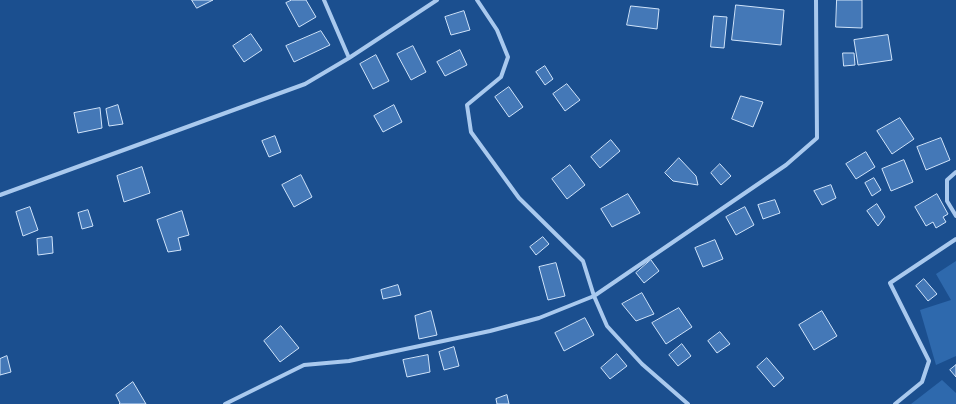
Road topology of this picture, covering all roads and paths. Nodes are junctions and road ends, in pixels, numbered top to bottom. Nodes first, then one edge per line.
1 (324, 0) edge
2 (437, 0) edge
3 (477, 0) edge
4 (816, 0) edge
5 (349, 58) junction
6 (956, 172) edge
7 (0, 195) edge
8 (956, 216) edge
9 (956, 239) edge
10 (594, 296) junction
11 (225, 404) edge
12 (688, 404) edge
13 (895, 404) edge

1 - 5 street
2 - 5 street
3 - 10 street
4 - 10 street
5 - 7 street
6 - 8 street
9 - 13 street
10 - 11 street
10 - 12 street

